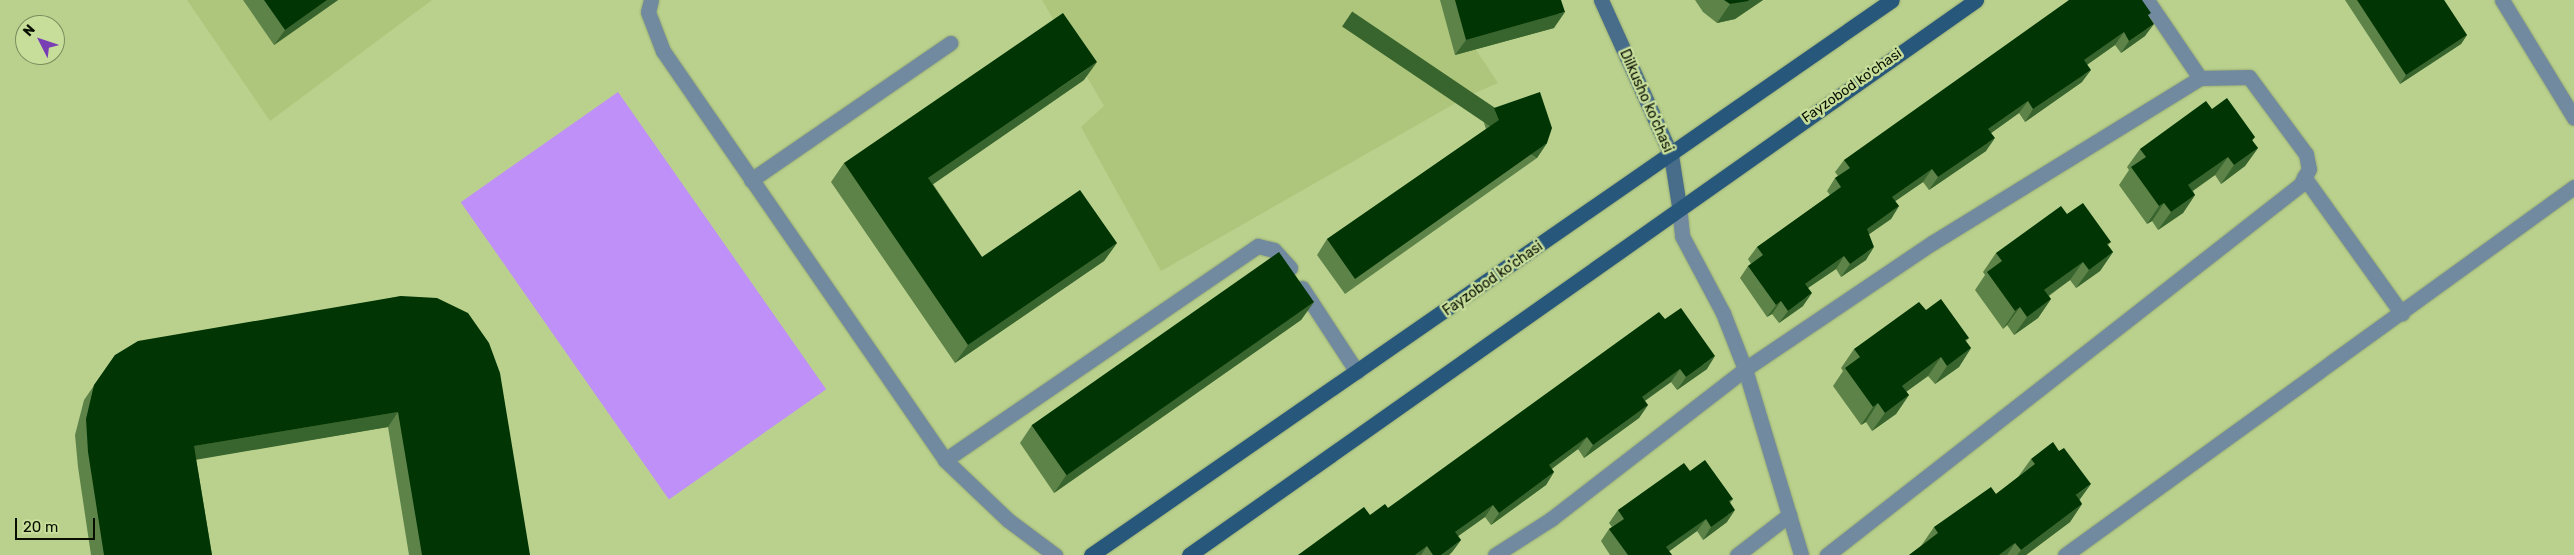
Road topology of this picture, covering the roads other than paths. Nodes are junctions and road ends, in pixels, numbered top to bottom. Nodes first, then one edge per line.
1 (651, 0) edge
2 (1600, 0) edge
3 (1892, 0) edge
4 (1976, 0) edge
5 (2147, 0) edge
6 (2502, 0) edge
7 (950, 43) dead end
8 (2200, 78) junction
9 (2574, 118) edge
10 (1670, 155) junction
11 (2304, 177) junction
12 (750, 180) junction
13 (2574, 187) edge
14 (1679, 206) junction
15 (2402, 314) junction
16 (1745, 369) junction
17 (1357, 372) junction
18 (945, 460) junction
19 (1788, 515) junction
20 (1192, 554) edge
21 (1055, 555) edge
22 (1091, 555) edge
23 (1495, 555) edge
24 (1737, 555) edge
25 (1801, 555) edge
26 (1827, 555) edge
27 (2065, 555) edge

1 - 12 street
2 - 10 street, Dilkusho ko'chasi
3 - 10 main road, Fayzobod ko'chasi
4 - 14 main road, Fayzobod ko'chasi
5 - 8 street
6 - 9 street
7 - 12 street
8 - 11 street
8 - 16 street
10 - 14 street, Dilkusho ko'chasi
10 - 17 main road, Fayzobod ko'chasi
11 - 15 street
11 - 26 street
12 - 18 street
13 - 15 street
14 - 16 street
14 - 20 main road, Fayzobod ko'chasi
15 - 27 street
16 - 19 street
16 - 23 street
17 - 18 street
17 - 22 main road, Fayzobod ko'chasi
18 - 21 street
19 - 24 street
19 - 25 street

